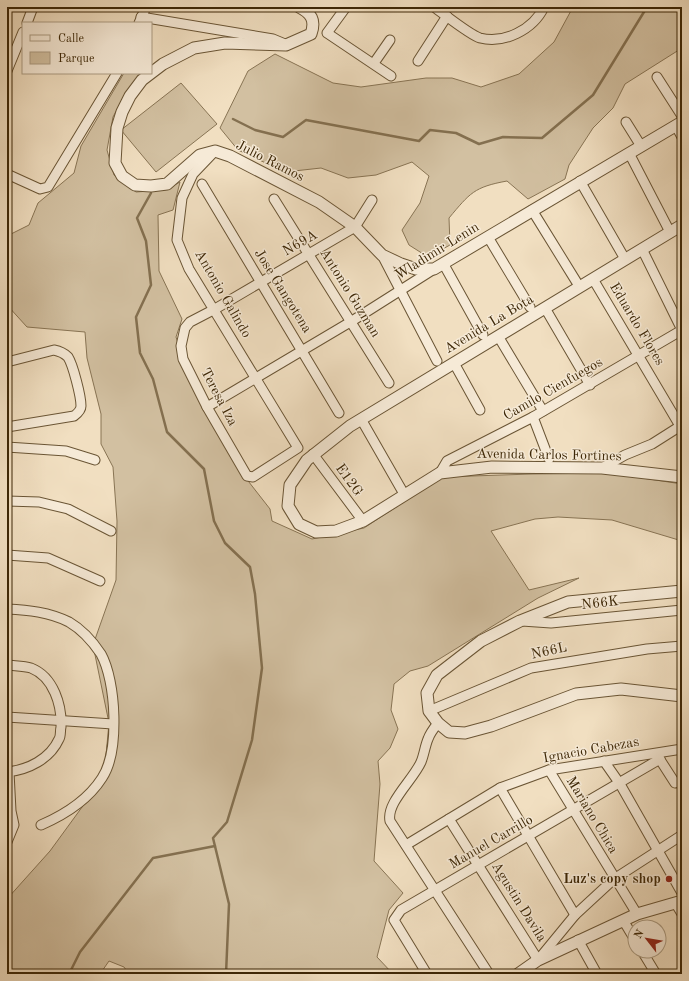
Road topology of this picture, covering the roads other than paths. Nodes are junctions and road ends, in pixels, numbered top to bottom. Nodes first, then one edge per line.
1 (33, 7) edge
2 (146, 7) edge
3 (299, 7) edge
4 (346, 7) edge
5 (434, 7) edge
6 (544, 7) edge
7 (447, 16) junction
8 (140, 20) edge
9 (27, 22) edge
10 (314, 26) junction
11 (327, 33) junction
12 (22, 34) edge
13 (390, 40) dead end
14 (286, 45) junction
15 (418, 61) dead end
16 (374, 63) junction
17 (7, 72) edge
18 (152, 72) edge
19 (116, 74) edge
20 (150, 74) edge
21 (391, 76) dead end
22 (657, 77) dead end
23 (680, 121) edge
24 (626, 122) dead end
25 (682, 137) edge
26 (641, 146) junction
27 (215, 151) junction
28 (629, 153) junction
29 (7, 174) edge
30 (580, 181) junction
31 (202, 184) dead end
32 (274, 199) dead end
33 (372, 200) dead end
34 (532, 210) junction
35 (682, 225) edge
36 (355, 227) junction
37 (670, 232) junction
38 (488, 237) junction
39 (642, 249) junction
40 (309, 254) junction
41 (382, 255) junction
42 (625, 259) junction
43 (439, 266) junction
44 (593, 279) junction
45 (260, 282) junction
46 (579, 286) junction
47 (401, 290) junction
48 (530, 307) dead end
49 (545, 308) junction
50 (215, 309) junction
51 (190, 322) joint
52 (352, 322) junction
53 (682, 330) edge
54 (484, 335) dead end
55 (498, 336) junction
56 (303, 351) junction
57 (639, 355) junction
58 (8, 359) edge
59 (437, 361) dead end
60 (454, 363) junction
61 (256, 378) junction
62 (389, 383) dead end
63 (590, 385) junction
64 (208, 407) junction
65 (480, 410) dead end
66 (543, 411) junction
67 (339, 413) dead end
68 (533, 417) junction
69 (360, 419) junction
70 (681, 425) edge
71 (7, 427) edge
72 (7, 447) edge
73 (314, 454) junction
74 (549, 459) dead end
75 (95, 460) dead end
76 (602, 468) junction
77 (440, 472) junction
78 (679, 474) edge
79 (253, 477) joint
80 (404, 494) junction
81 (7, 501) edge
82 (364, 521) junction
83 (111, 531) dead end
84 (7, 555) edge
85 (100, 582) dead end
86 (682, 591) edge
87 (7, 609) edge
88 (682, 610) edge
89 (520, 621) junction
90 (682, 646) edge
91 (7, 665) edge
92 (682, 696) edge
93 (429, 711) junction
94 (7, 717) edge
95 (62, 720) junction
96 (438, 723) junction
97 (113, 724) junction
98 (682, 749) edge
99 (658, 756) junction
100 (604, 761) junction
101 (549, 770) junction
102 (8, 772) edge
103 (675, 783) dead end
104 (620, 784) junction
105 (500, 788) junction
106 (573, 811) junction
107 (449, 819) junction
108 (41, 825) dead end
109 (11, 826) edge
110 (682, 835) edge
111 (529, 837) junction
112 (7, 842) edge
113 (406, 845) junction
114 (658, 850) junction
115 (479, 865) junction
116 (614, 879) junction
117 (436, 891) junction
118 (682, 893) edge
119 (680, 906) edge
120 (637, 914) junction
121 (575, 915) junction
122 (623, 920) junction
123 (627, 927) edge
124 (578, 940) junction
125 (647, 959) edge
126 (534, 966) edge
127 (427, 974) edge
128 (488, 974) edge
129 (518, 974) edge
130 (597, 974) edge
131 (656, 974) edge

1 - 9 street
2 - 8 street
3 - 10 street
4 - 11 street
5 - 7 street
6 - 7 street
7 - 15 street
8 - 14 street
10 - 11 street
10 - 14 street, Julio Ramos
11 - 16 street
12 - 17 street
13 - 16 street
14 - 18 street, Julio Ramos
16 - 21 street
19 - 29 street
20 - 27 street, Julio Ramos
22 - 23 street
23 - 25 street
23 - 26 street, Wladimir Lenin
24 - 26 street
26 - 28 street, Wladimir Lenin
27 - 36 street, Julio Ramos
27 - 50 street, Antonio Galindo
28 - 30 street, Wladimir Lenin
28 - 37 street
30 - 34 street, Wladimir Lenin
30 - 42 street
31 - 45 street, Jose Gangotena
32 - 40 street, Antonio Guzman
33 - 36 street, N69A
34 - 38 street, Wladimir Lenin
34 - 46 street
35 - 37 street, Avenida La Bota
36 - 40 street, N69A
36 - 41 street, Julio Ramos
37 - 39 street, Avenida La Bota
38 - 43 street, Wladimir Lenin
38 - 48 street
39 - 42 street, Avenida La Bota
39 - 53 street
40 - 45 street, N69A
40 - 52 street, Antonio Guzman
41 - 43 street, Julio Ramos
41 - 47 street, Julio Ramos
42 - 44 street, Avenida La Bota
43 - 47 street, Wladimir Lenin
43 - 54 street
44 - 46 street, Avenida La Bota
44 - 57 street, Eduardo Flores
45 - 50 street, N69A
45 - 56 street, Jose Gangotena
46 - 49 street, Avenida La Bota
47 - 52 street, Wladimir Lenin
47 - 59 street, Julio Ramos
49 - 55 street, Avenida La Bota
49 - 63 street
50 - 51 street, N69A
50 - 61 street, Antonio Galindo
51 - 64 street, Teresa Iza
52 - 56 street, Wladimir Lenin
52 - 62 street, Antonio Guzman
53 - 57 street, Camilo Cienfuegos
55 - 60 street, Avenida La Bota
55 - 66 street
56 - 61 street, Wladimir Lenin
56 - 67 street, Jose Gangotena
57 - 63 street, Camilo Cienfuegos
57 - 70 street, Eduardo Flores
58 - 71 street
60 - 65 street
60 - 69 street, Avenida La Bota
61 - 64 street, Wladimir Lenin
61 - 79 street, Antonio Galindo
63 - 66 street, Camilo Cienfuegos
64 - 79 street, Teresa Iza
66 - 68 street, Camilo Cienfuegos
68 - 74 street
68 - 77 street, Camilo Cienfuegos
69 - 73 street, Avenida La Bota
69 - 80 street
70 - 76 street
72 - 75 street
73 - 82 street, E12G
73 - 82 street, Avenida Carlos Fortines
76 - 77 street, Avenida Carlos Fortines
76 - 78 street, Avenida Carlos Fortines
77 - 80 street, Avenida Carlos Fortines
80 - 82 street, Avenida Carlos Fortines
81 - 83 street
84 - 85 street
86 - 89 street
87 - 97 street
88 - 89 street, N66K
89 - 93 street
90 - 93 street, N66L
91 - 95 street
92 - 96 street
93 - 96 street
94 - 95 street
95 - 97 street
95 - 102 street
96 - 113 street
97 - 108 street
98 - 99 street, Manuel Carrillo
99 - 100 street, Ignacio Cabezas
99 - 103 street
99 - 104 street, Manuel Carrillo
100 - 101 street, Ignacio Cabezas
100 - 104 street
101 - 105 street, Ignacio Cabezas
101 - 106 street, Mariano Chica
102 - 109 street
104 - 106 street, Manuel Carrillo
104 - 114 street
105 - 107 street, Ignacio Cabezas
105 - 111 street
106 - 111 street, Manuel Carrillo
106 - 116 street, Mariano Chica
107 - 113 street, Ignacio Cabezas
107 - 115 street, Agustin Davila
109 - 112 street
110 - 114 street
111 - 115 street, Manuel Carrillo
111 - 121 street
113 - 117 street
114 - 116 street
114 - 118 street
115 - 117 street, Manuel Carrillo
115 - 126 street, Agustin Davila
116 - 120 street, Mariano Chica
116 - 121 street
117 - 127 street, Manuel Carrillo
117 - 128 street
119 - 120 street
120 - 122 street
121 - 126 street
122 - 123 street
122 - 124 street
124 - 126 street
124 - 130 street
125 - 131 street
126 - 129 street

